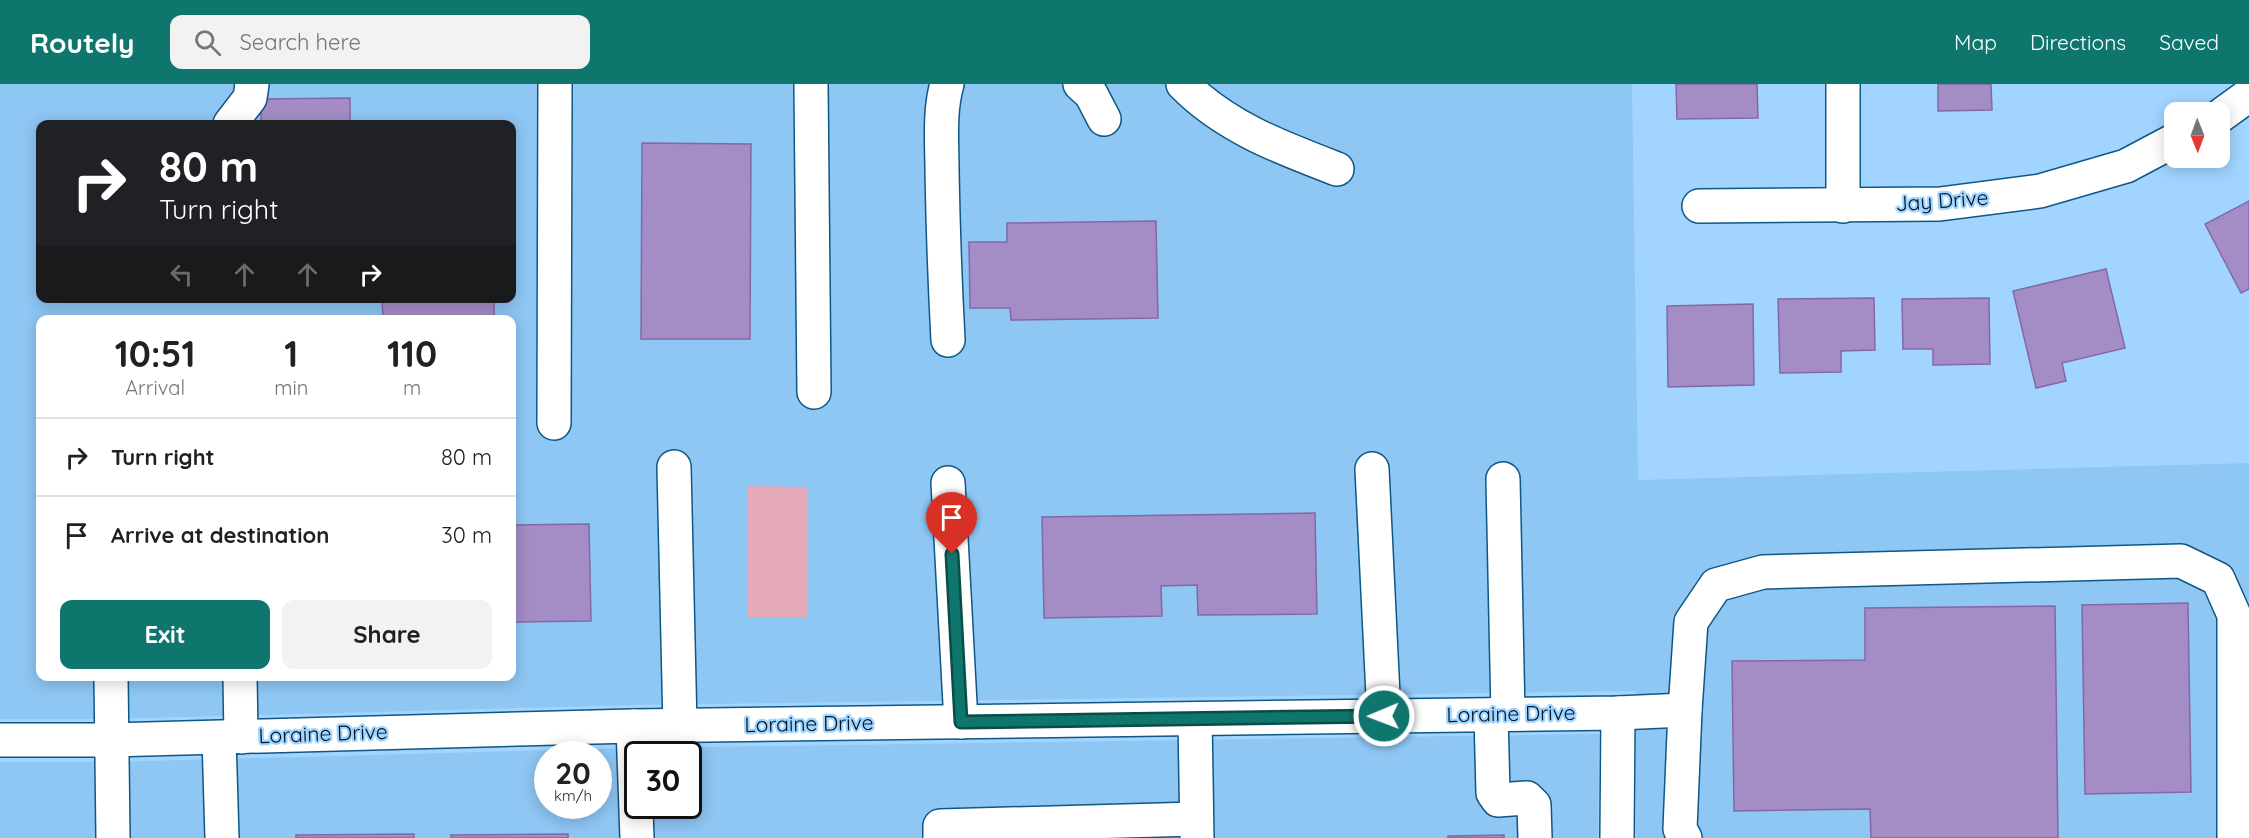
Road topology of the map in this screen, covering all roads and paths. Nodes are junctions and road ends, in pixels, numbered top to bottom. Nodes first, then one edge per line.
1 (252, 84) edge
2 (555, 84) edge
3 (811, 84) edge
4 (947, 84) edge
5 (1080, 84) edge
6 (1183, 84) edge
7 (1843, 84) edge
8 (2249, 95) edge
9 (2230, 109) edge
10 (1104, 119) dead end
11 (233, 120) edge
12 (2164, 146) edge
13 (1337, 169) dead end
14 (1699, 206) dead end
15 (1843, 206) junction
16 (948, 340) dead end
17 (814, 392) dead end
18 (554, 423) dead end
19 (674, 467) dead end
20 (1372, 469) dead end
21 (1503, 479) dead end
22 (948, 483) dead end
23 (111, 681) edge
24 (239, 681) edge
25 (1685, 710) junction
26 (1618, 713) junction
27 (1500, 715) junction
28 (1384, 716) junction
29 (1195, 719) junction
30 (961, 722) junction
31 (633, 726) junction
32 (680, 726) junction
33 (230, 737) junction
34 (0, 740) edge
35 (111, 740) junction
36 (1197, 829) edge
37 (113, 838) edge
38 (222, 838) edge
39 (637, 838) edge
40 (940, 838) edge
41 (1534, 838) edge
42 (1617, 838) edge
43 (1685, 838) edge
44 (2234, 838) edge

1 - 11 street
2 - 18 street
3 - 17 street
4 - 16 street
5 - 10 street
6 - 13 street
7 - 15 street
8 - 9 street
12 - 15 street, Jay Drive
14 - 15 street, Jay Drive
19 - 32 street
20 - 28 street
21 - 27 street
22 - 30 street
23 - 35 street
24 - 33 street
25 - 26 street, Loraine Drive
25 - 43 street
25 - 44 street
26 - 27 street, Loraine Drive
26 - 42 street
27 - 28 street, Loraine Drive
27 - 41 street
28 - 29 street, Loraine Drive
29 - 30 street, Loraine Drive
29 - 36 street
30 - 32 street, Loraine Drive
31 - 32 street, Loraine Drive
31 - 33 street, Loraine Drive
31 - 39 street
33 - 35 street, Loraine Drive
33 - 38 street
34 - 35 street, Loraine Drive
35 - 37 street
36 - 40 street

